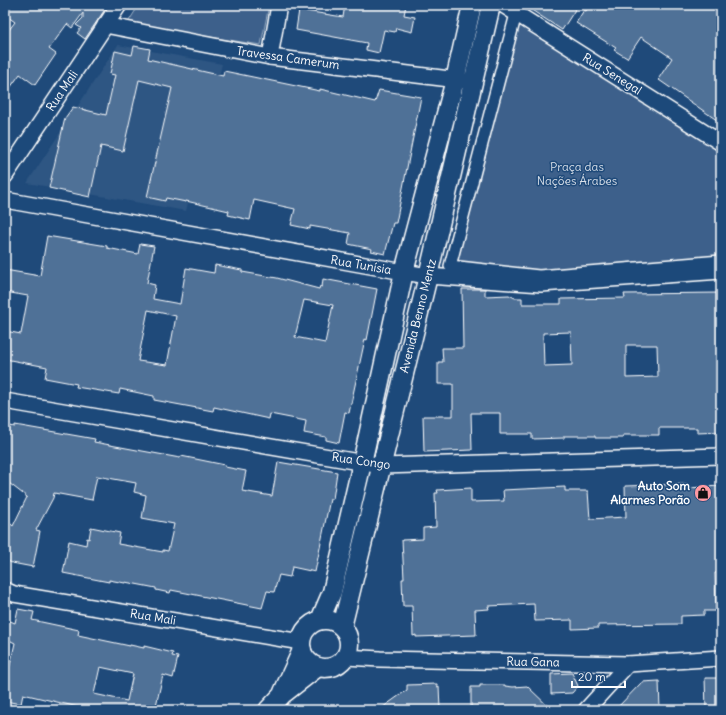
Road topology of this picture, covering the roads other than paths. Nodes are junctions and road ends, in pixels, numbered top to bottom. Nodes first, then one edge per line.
1 (119, 5) edge
2 (279, 5) edge
3 (472, 5) edge
4 (491, 5) edge
5 (503, 5) edge
6 (105, 25) junction
7 (270, 56) junction
8 (455, 80) junction
9 (473, 82) junction
10 (721, 143) edge
11 (721, 151) edge
12 (5, 176) edge
13 (5, 200) edge
14 (721, 261) edge
15 (721, 271) edge
16 (404, 272) junction
17 (428, 276) junction
18 (5, 401) edge
19 (721, 456) edge
20 (362, 463) junction
21 (382, 466) junction
22 (5, 590) edge
23 (320, 620) junction
24 (342, 627) junction
25 (301, 646) junction
26 (346, 656) junction
27 (721, 658) edge
28 (628, 664) junction
29 (318, 667) junction
30 (282, 695) junction
31 (268, 710) edge
32 (586, 710) edge

1 - 6 street, Rua Mali
2 - 7 street
3 - 8 street, Avenida Benno Mentz
4 - 9 street, Avenida Benno Mentz
5 - 10 street, Rua Senegal
6 - 7 street, Travessa Camerum
6 - 12 street, Rua Mali
7 - 8 street, Travessa Camerum
8 - 9 street, Travessa Camerum
8 - 16 street, Avenida Benno Mentz
9 - 17 street, Avenida Benno Mentz
11 - 14 street
13 - 16 street, Rua Tunísia
15 - 17 street, Rua Tunísia
16 - 17 street, Rua Tunísia
16 - 20 street, Avenida Benno Mentz
17 - 21 street, Avenida Benno Mentz
18 - 20 street, Rua Congo
19 - 21 street, Rua Congo
20 - 21 street, Rua Congo
20 - 23 street, Avenida Benno Mentz
21 - 24 street, Avenida Benno Mentz
22 - 25 street, Rua Mali
23 - 24 street
23 - 25 street
24 - 26 street
25 - 29 street
25 - 30 street
26 - 28 street, Rua Gana
26 - 29 street
27 - 28 street, Rua Gana
28 - 32 street
29 - 30 street
30 - 31 street

